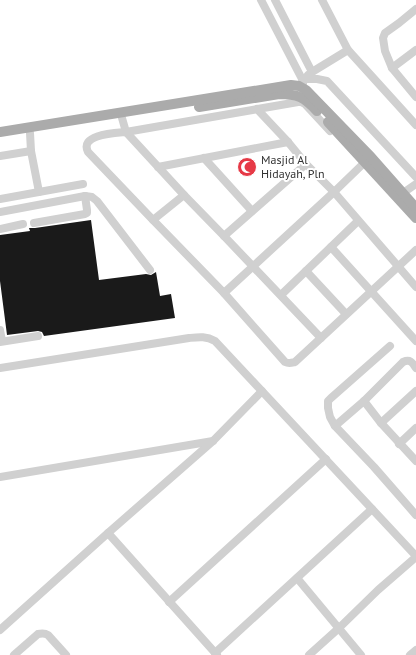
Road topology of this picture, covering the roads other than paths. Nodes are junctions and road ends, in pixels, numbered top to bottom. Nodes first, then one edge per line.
1 (261, 0) edge
2 (275, 0) edge
3 (322, 0) edge
4 (416, 9) edge
5 (348, 50) junction
6 (416, 50) edge
7 (392, 68) junction
8 (312, 72) junction
9 (302, 83) junction
10 (415, 95) edge
11 (165, 108) junction
12 (257, 109) junction
13 (122, 118) junction
14 (416, 125) edge
15 (0, 132) edge
16 (126, 132) junction
17 (30, 133) junction
18 (0, 139) edge
19 (288, 142) junction
20 (31, 151) junction
21 (0, 156) edge
22 (204, 158) junction
23 (363, 163) junction
24 (306, 164) junction
25 (158, 167) junction
26 (416, 178) edge
27 (83, 184) dead end
28 (416, 184) edge
29 (38, 192) junction
30 (334, 192) junction
31 (403, 193) junction
32 (184, 195) junction
33 (85, 196) junction
34 (0, 199) edge
35 (416, 208) edge
36 (252, 211) junction
37 (0, 212) edge
38 (416, 218) edge
39 (153, 220) junction
40 (358, 221) junction
41 (34, 223) dead end
42 (416, 223) edge
43 (23, 224) dead end
44 (0, 228) edge
45 (224, 236) junction
46 (331, 247) junction
47 (416, 250) edge
48 (253, 266) junction
49 (398, 267) junction
50 (150, 270) dead end
51 (306, 270) junction
52 (416, 287) edge
53 (372, 291) junction
54 (224, 293) junction
55 (280, 295) junction
56 (346, 314) junction
57 (0, 330) edge
58 (38, 336) dead end
59 (321, 338) junction
60 (1, 341) edge
61 (416, 341) edge
62 (390, 346) dead end
63 (0, 368) edge
64 (416, 368) edge
65 (262, 391) junction
66 (416, 391) edge
67 (364, 401) junction
68 (381, 423) junction
69 (336, 426) junction
70 (416, 428) edge
71 (213, 441) junction
72 (400, 444) junction
73 (326, 459) junction
74 (416, 461) edge
75 (0, 477) edge
76 (372, 508) junction
77 (416, 514) edge
78 (108, 533) junction
79 (416, 556) edge
80 (296, 578) junction
81 (169, 602) junction
82 (339, 628) junction
83 (0, 630) edge
84 (416, 650) edge
85 (216, 654) edge
86 (14, 655) edge
87 (66, 655) edge
88 (309, 655) edge
89 (361, 655) edge
90 (410, 655) edge

1 - 9 street
2 - 8 street
3 - 5 street
4 - 7 street
5 - 8 street
5 - 14 street
6 - 7 street
7 - 10 street
8 - 9 street
9 - 11 main road
9 - 26 street
9 - 31 main road
11 - 13 main road
11 - 15 main road
11 - 23 main road
12 - 16 street
12 - 19 street
12 - 23 street
13 - 16 street
13 - 17 main road
16 - 25 street
16 - 39 street
17 - 18 main road
17 - 20 street
19 - 22 street
19 - 24 street
20 - 21 street
20 - 29 street
22 - 25 street
22 - 36 street
23 - 30 street
23 - 38 main road
23 - 42 street
24 - 30 street
24 - 36 street
25 - 32 street
27 - 29 street
28 - 31 street
29 - 34 street
30 - 40 street
30 - 48 street
31 - 35 main road
32 - 39 street
32 - 45 street
33 - 37 street
33 - 41 street
33 - 50 street
36 - 45 street
39 - 54 street
40 - 46 street
40 - 49 street
43 - 44 street
45 - 48 street
46 - 51 street
46 - 53 street
47 - 49 street
48 - 54 street
48 - 55 street
49 - 52 street
49 - 53 street
51 - 55 street
51 - 56 street
53 - 56 street
53 - 61 street
54 - 59 street
55 - 59 street
56 - 59 street
57 - 60 street
58 - 60 street
62 - 69 street
63 - 65 street
64 - 67 street
65 - 71 street
65 - 73 street
66 - 68 street
67 - 68 street
67 - 69 street
68 - 72 street
69 - 77 street
70 - 72 street
71 - 75 street
71 - 78 street
72 - 74 street
73 - 76 street
73 - 81 street
76 - 79 street
76 - 80 street
78 - 81 street
78 - 83 street
79 - 82 street
80 - 82 street
80 - 85 street
81 - 85 street
82 - 88 street
82 - 89 street
84 - 90 street
86 - 87 street

